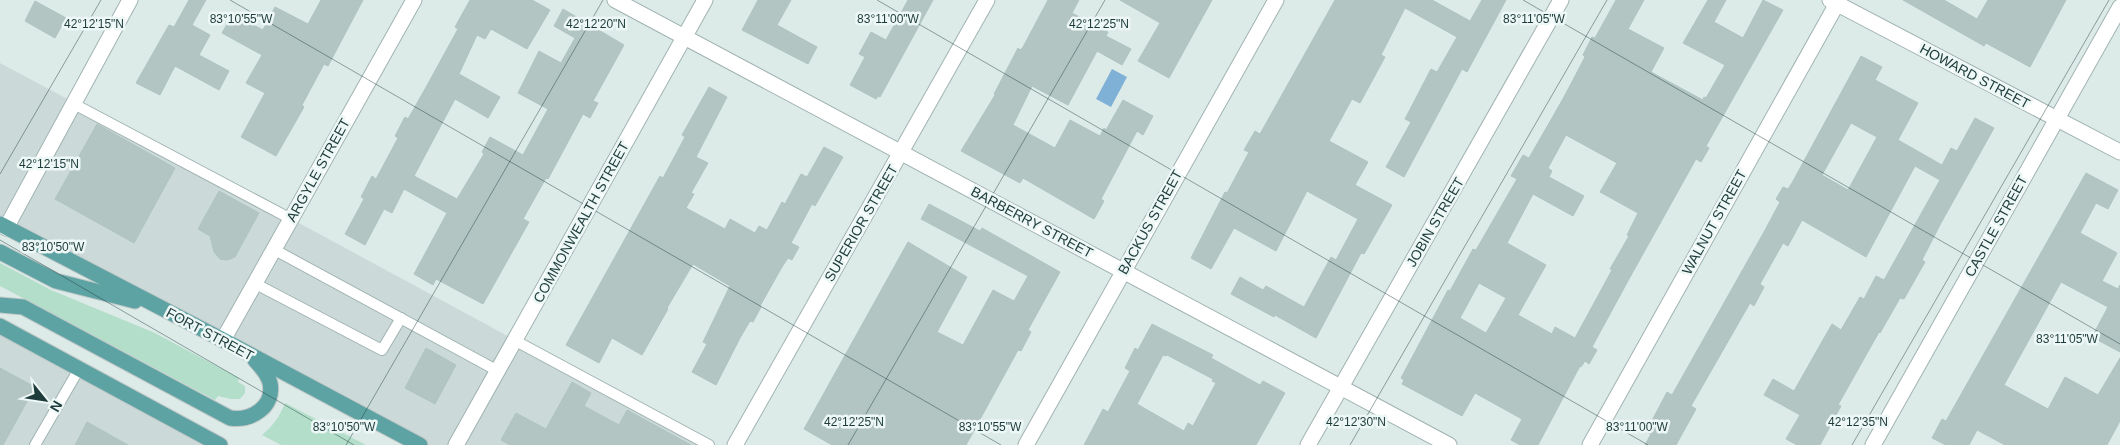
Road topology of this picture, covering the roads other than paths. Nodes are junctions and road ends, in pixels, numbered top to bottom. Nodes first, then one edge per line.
1 (130, 0) edge
2 (414, 0) edge
3 (615, 0) edge
4 (705, 0) edge
5 (987, 0) edge
6 (1276, 0) edge
7 (1561, 0) edge
8 (1835, 1) edge
9 (2120, 7) edge
10 (685, 37) junction
11 (74, 104) junction
12 (2057, 118) junction
13 (2120, 152) edge
14 (901, 153) junction
15 (291, 219) junction
16 (3, 226) edge
17 (273, 250) junction
18 (0, 252) edge
19 (1123, 271) junction
20 (254, 284) junction
21 (0, 304) edge
22 (160, 308) junction
23 (401, 318) junction
24 (0, 326) edge
25 (223, 340) junction
26 (514, 340) junction
27 (248, 354) junction
28 (79, 368) junction
29 (498, 371) junction
30 (1341, 388) junction
31 (36, 445) edge
32 (220, 445) edge
33 (420, 445) edge
34 (456, 445) edge
35 (709, 445) edge
36 (735, 445) edge
37 (1026, 445) edge
38 (1308, 445) edge
39 (1449, 445) edge
40 (1590, 445) edge
41 (1873, 445) edge

1 - 11 street
2 - 15 street, ARGYLE STREET
3 - 10 street, BARBERRY STREET
4 - 10 street, COMMONWEALTH STREET
5 - 14 street, SUPERIOR STREET
6 - 19 street, BACKUS STREET
7 - 30 street, JOBIN STREET
8 - 12 street, HOWARD STREET
8 - 40 street, WALNUT STREET
9 - 12 street, CASTLE STREET
10 - 14 street, BARBERRY STREET
10 - 26 street, COMMONWEALTH STREET
11 - 15 lane
11 - 16 street
12 - 13 street, HOWARD STREET
12 - 41 street, CASTLE STREET
14 - 19 street, BARBERRY STREET
14 - 36 street, SUPERIOR STREET
15 - 17 street, ARGYLE STREET
16 - 22 main road, FORT STREET
17 - 20 street, ARGYLE STREET
17 - 23 lane
18 - 22 main road
19 - 30 street, BARBERRY STREET
19 - 37 street, BACKUS STREET
20 - 23 lane
20 - 25 street, ARGYLE STREET
21 - 27 main road
22 - 25 main road, FORT STREET
23 - 29 lane
24 - 28 main road
25 - 27 main road, FORT STREET
26 - 29 street, COMMONWEALTH STREET
26 - 35 lane
27 - 33 main road, FORT STREET
28 - 31 lane
28 - 32 main road
29 - 34 street, COMMONWEALTH STREET
30 - 38 street, JOBIN STREET
30 - 39 street, BARBERRY STREET

